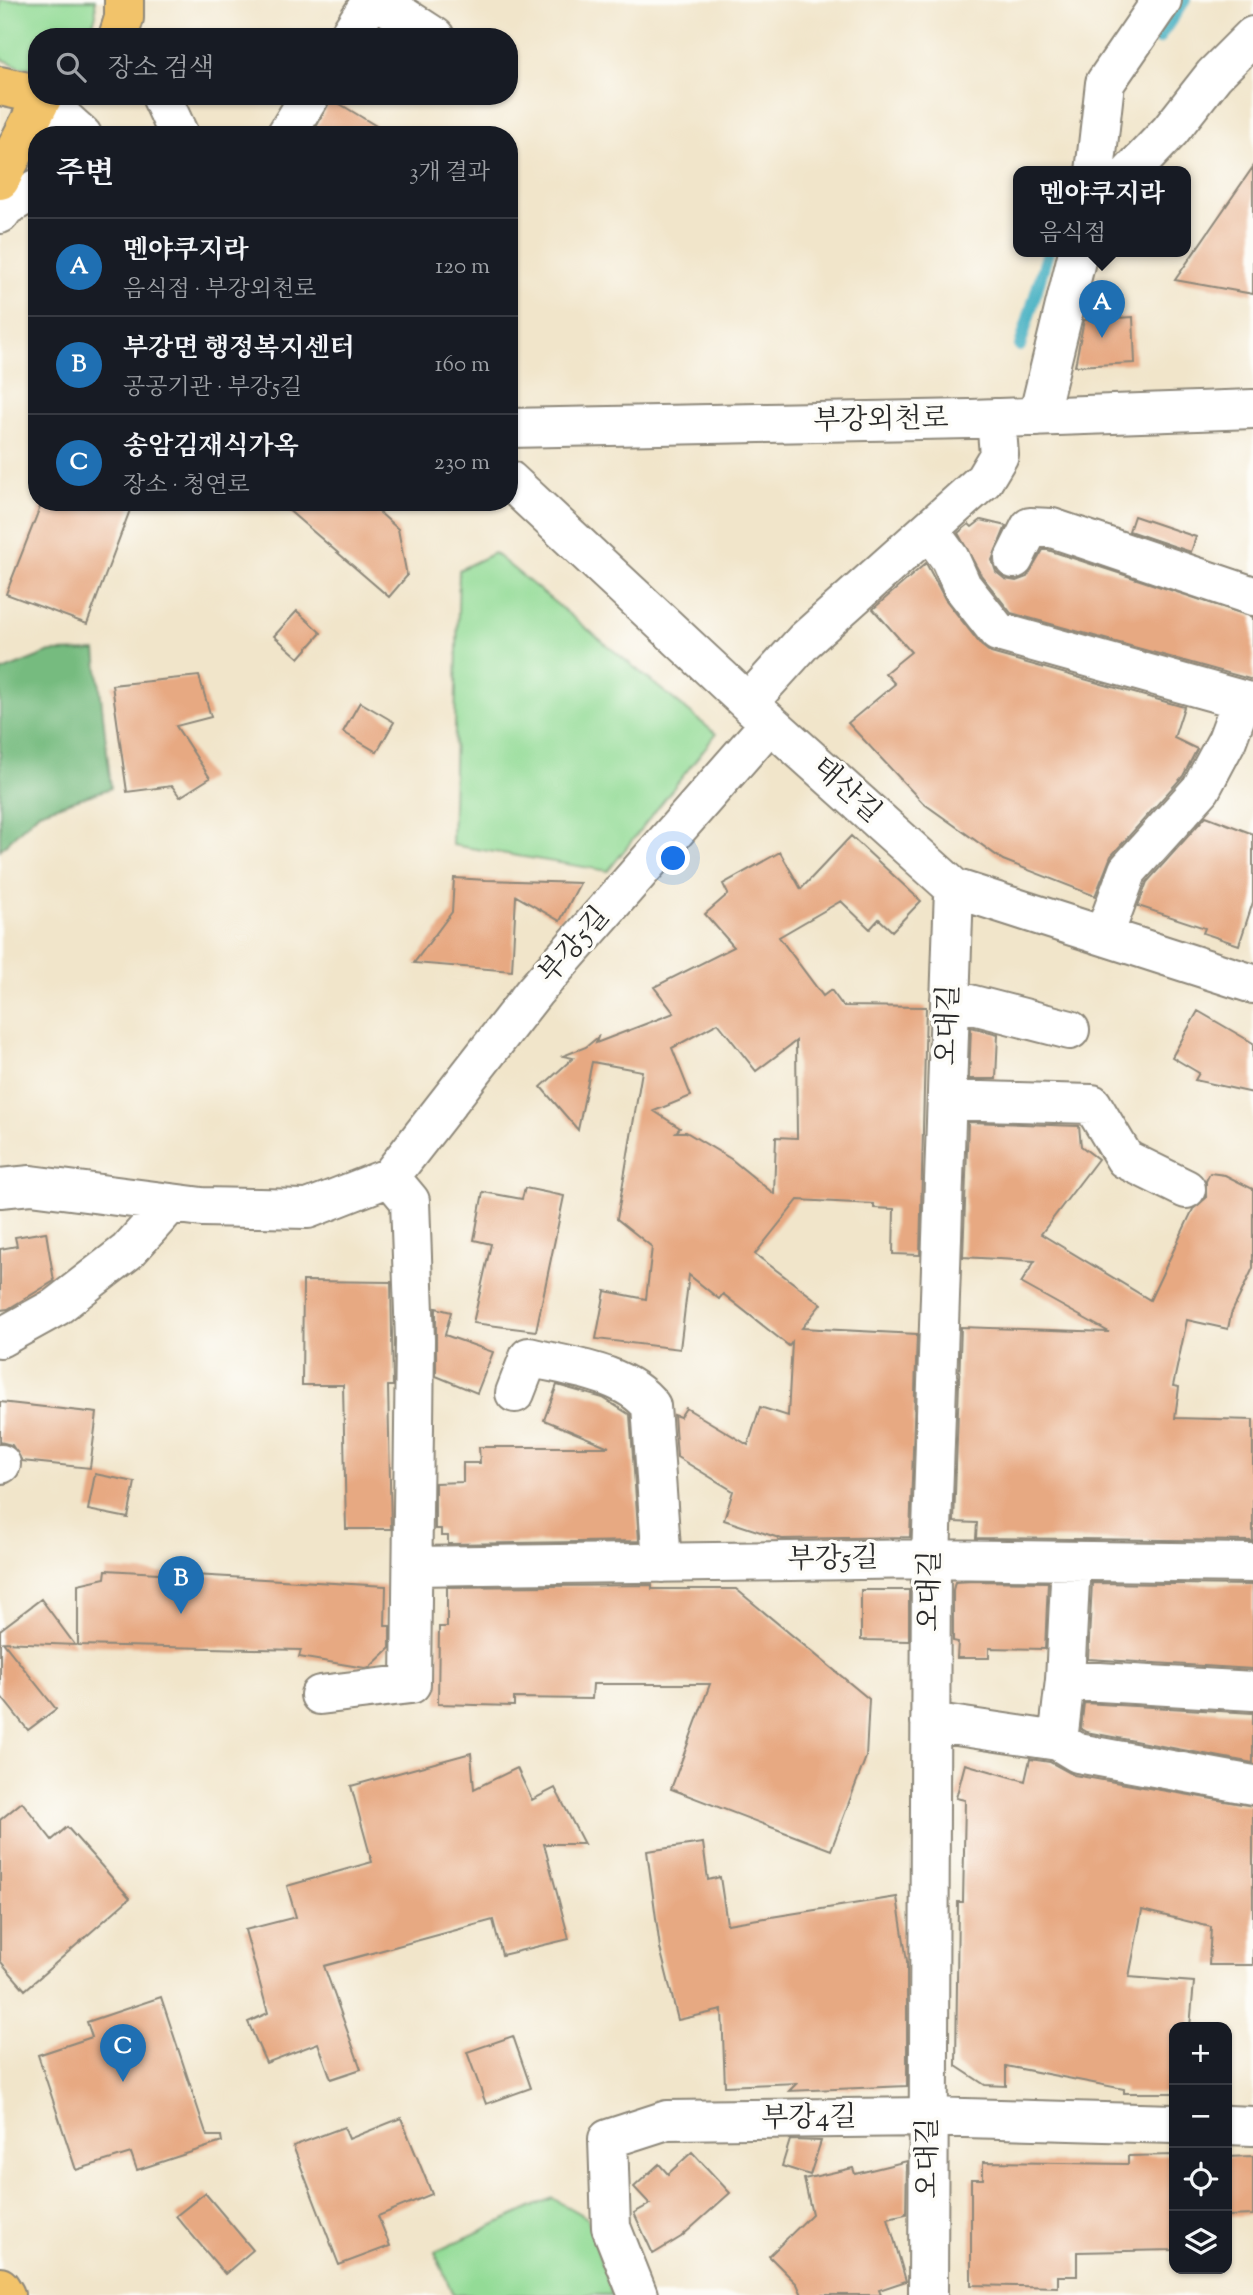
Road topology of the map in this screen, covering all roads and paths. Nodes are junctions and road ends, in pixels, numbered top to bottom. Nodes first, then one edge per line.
1 (1162, 0) edge
2 (371, 1) edge
3 (354, 28) edge
4 (419, 28) edge
5 (1253, 36) edge
6 (0, 86) edge
7 (28, 92) edge
8 (40, 105) edge
9 (52, 105) edge
10 (165, 105) edge
11 (304, 105) edge
12 (29, 126) edge
13 (72, 126) edge
14 (175, 126) edge
15 (292, 126) edge
16 (28, 128) edge
17 (1108, 166) edge
18 (0, 180) edge
19 (28, 194) edge
20 (0, 214) edge
21 (1077, 257) edge
22 (1253, 409) edge
23 (1038, 416) junction
24 (996, 418) junction
25 (518, 428) edge
26 (518, 488) edge
27 (929, 530) junction
28 (1014, 559) dead end
29 (1253, 596) edge
30 (1248, 702) edge
31 (759, 713) junction
32 (954, 888) junction
33 (1104, 935) junction
34 (1253, 984) edge
35 (950, 999) junction
36 (1070, 1030) dead end
37 (947, 1100) junction
38 (390, 1177) junction
39 (0, 1188) edge
40 (1186, 1189) dead end
41 (171, 1203) junction
42 (0, 1338) edge
43 (514, 1393) dead end
44 (931, 1559) junction
45 (1070, 1561) junction
46 (662, 1563) junction
47 (1253, 1563) edge
48 (413, 1566) junction
49 (1065, 1680) junction
50 (1253, 1691) edge
51 (320, 1695) dead end
52 (930, 1722) junction
53 (1058, 1741) junction
54 (1253, 1785) edge
55 (930, 2117) junction
56 (1169, 2123) edge
57 (1232, 2125) edge
58 (1253, 2126) edge
59 (0, 2287) edge
60 (5, 2295) edge
61 (638, 2295) edge
62 (929, 2295) edge

1 - 17 street
2 - 3 street
2 - 4 street
5 - 17 street
6 - 7 main road
8 - 12 main road
9 - 13 street
10 - 14 street
11 - 15 street
16 - 18 main road
19 - 20 street
21 - 23 street
22 - 23 street, 부강외천로
23 - 24 street, 부강외천로
24 - 25 street, 부강외천로
24 - 27 street, 부강5길
26 - 31 street, 태산길
27 - 30 street
27 - 31 street, 부강5길
28 - 29 street
30 - 33 street
31 - 32 street, 태산길
31 - 38 street, 부강5길
32 - 33 street, 태산길
32 - 35 street, 오대길
33 - 34 street, 태산길
35 - 36 street
35 - 37 street, 오대길
37 - 40 street
37 - 44 street, 오대길
38 - 41 street
38 - 48 street
39 - 41 street
41 - 42 street
43 - 46 street
44 - 45 street, 부강5길
44 - 46 street, 부강5길
44 - 52 street, 오대길
45 - 47 street, 부강5길
45 - 49 street
46 - 48 street, 부강5길
48 - 51 street
49 - 50 street
49 - 53 street
52 - 53 street
52 - 55 street, 오대길
53 - 54 street
55 - 56 street, 부강4길
55 - 61 street, 부강4길
55 - 62 street, 오대길
57 - 58 street
59 - 60 main road

